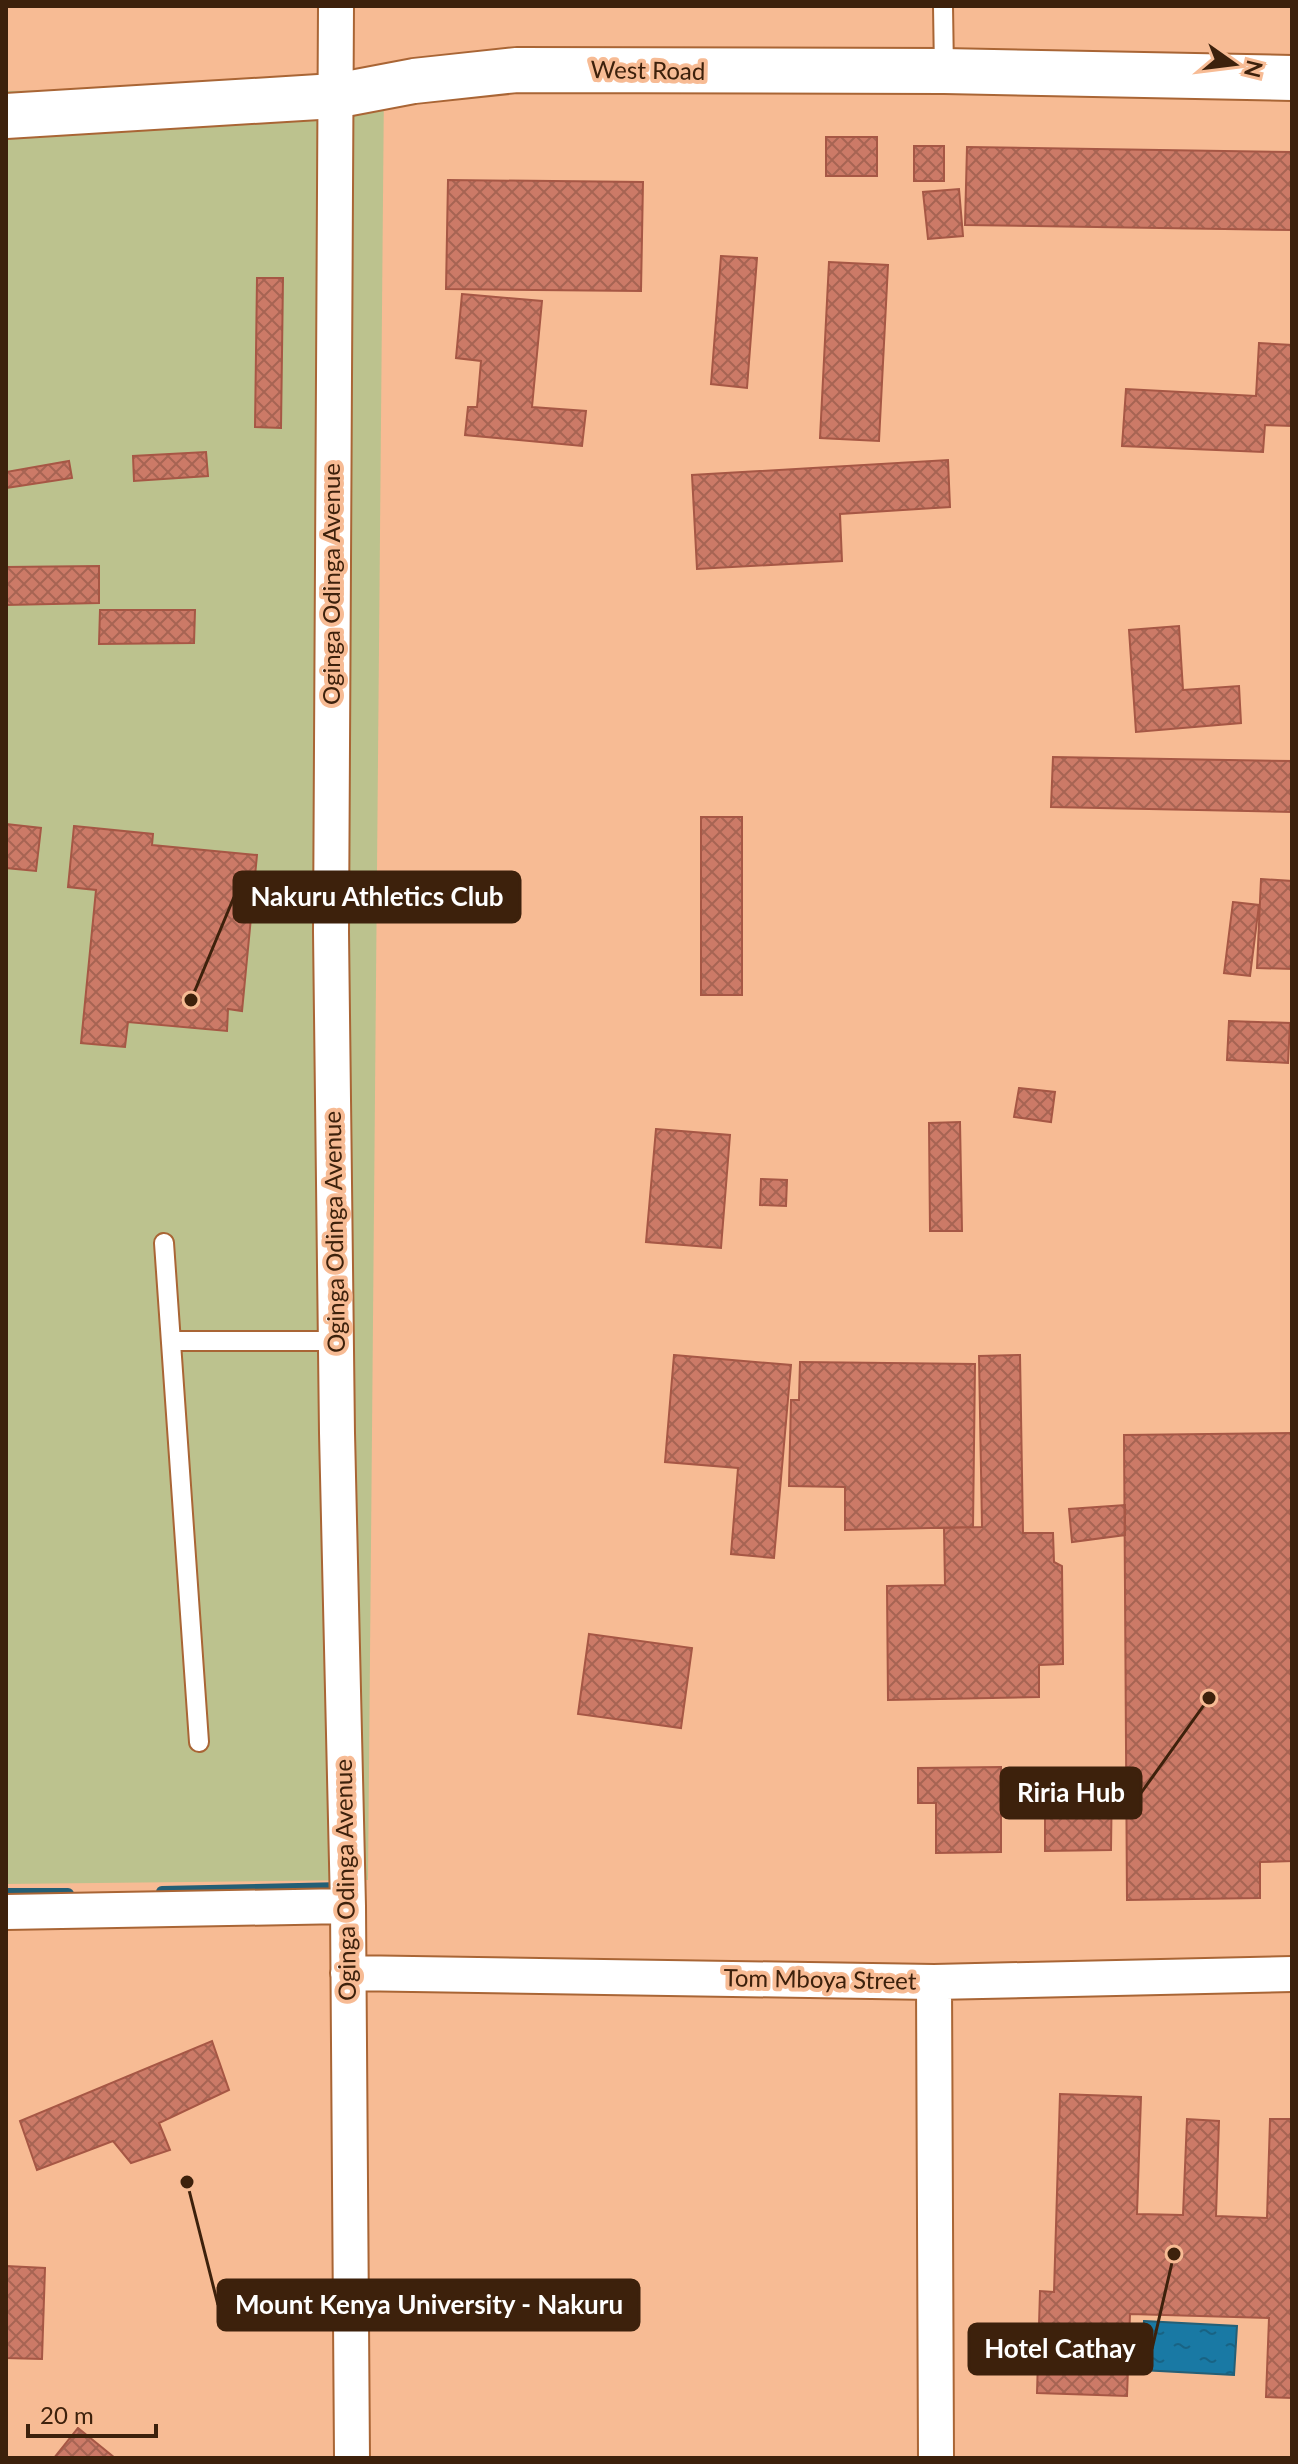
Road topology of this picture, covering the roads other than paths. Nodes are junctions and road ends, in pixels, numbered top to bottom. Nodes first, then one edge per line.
1 (336, 6) edge
2 (943, 6) edge
3 (944, 71) junction
4 (1292, 78) edge
5 (335, 96) junction
6 (6, 116) edge
7 (164, 1243) dead end
8 (171, 1341) junction
9 (336, 1341) junction
10 (199, 1742) dead end
11 (348, 1906) junction
12 (6, 1912) edge
13 (348, 1973) junction
14 (1292, 1974) edge
15 (934, 1982) junction
16 (352, 2458) edge
17 (936, 2458) edge

1 - 5 street, Oginga Odinga Avenue
2 - 3 lane
3 - 4 street, West Road
3 - 5 street, West Road
5 - 6 street, West Road
5 - 9 street, Oginga Odinga Avenue
7 - 8 lane
8 - 9 lane
8 - 10 lane
9 - 11 street, Oginga Odinga Avenue
11 - 12 street
11 - 13 street, Oginga Odinga Avenue
13 - 15 street, Tom Mboya Street
13 - 16 street, Oginga Odinga Avenue
14 - 15 street, Tom Mboya Street
15 - 17 street

